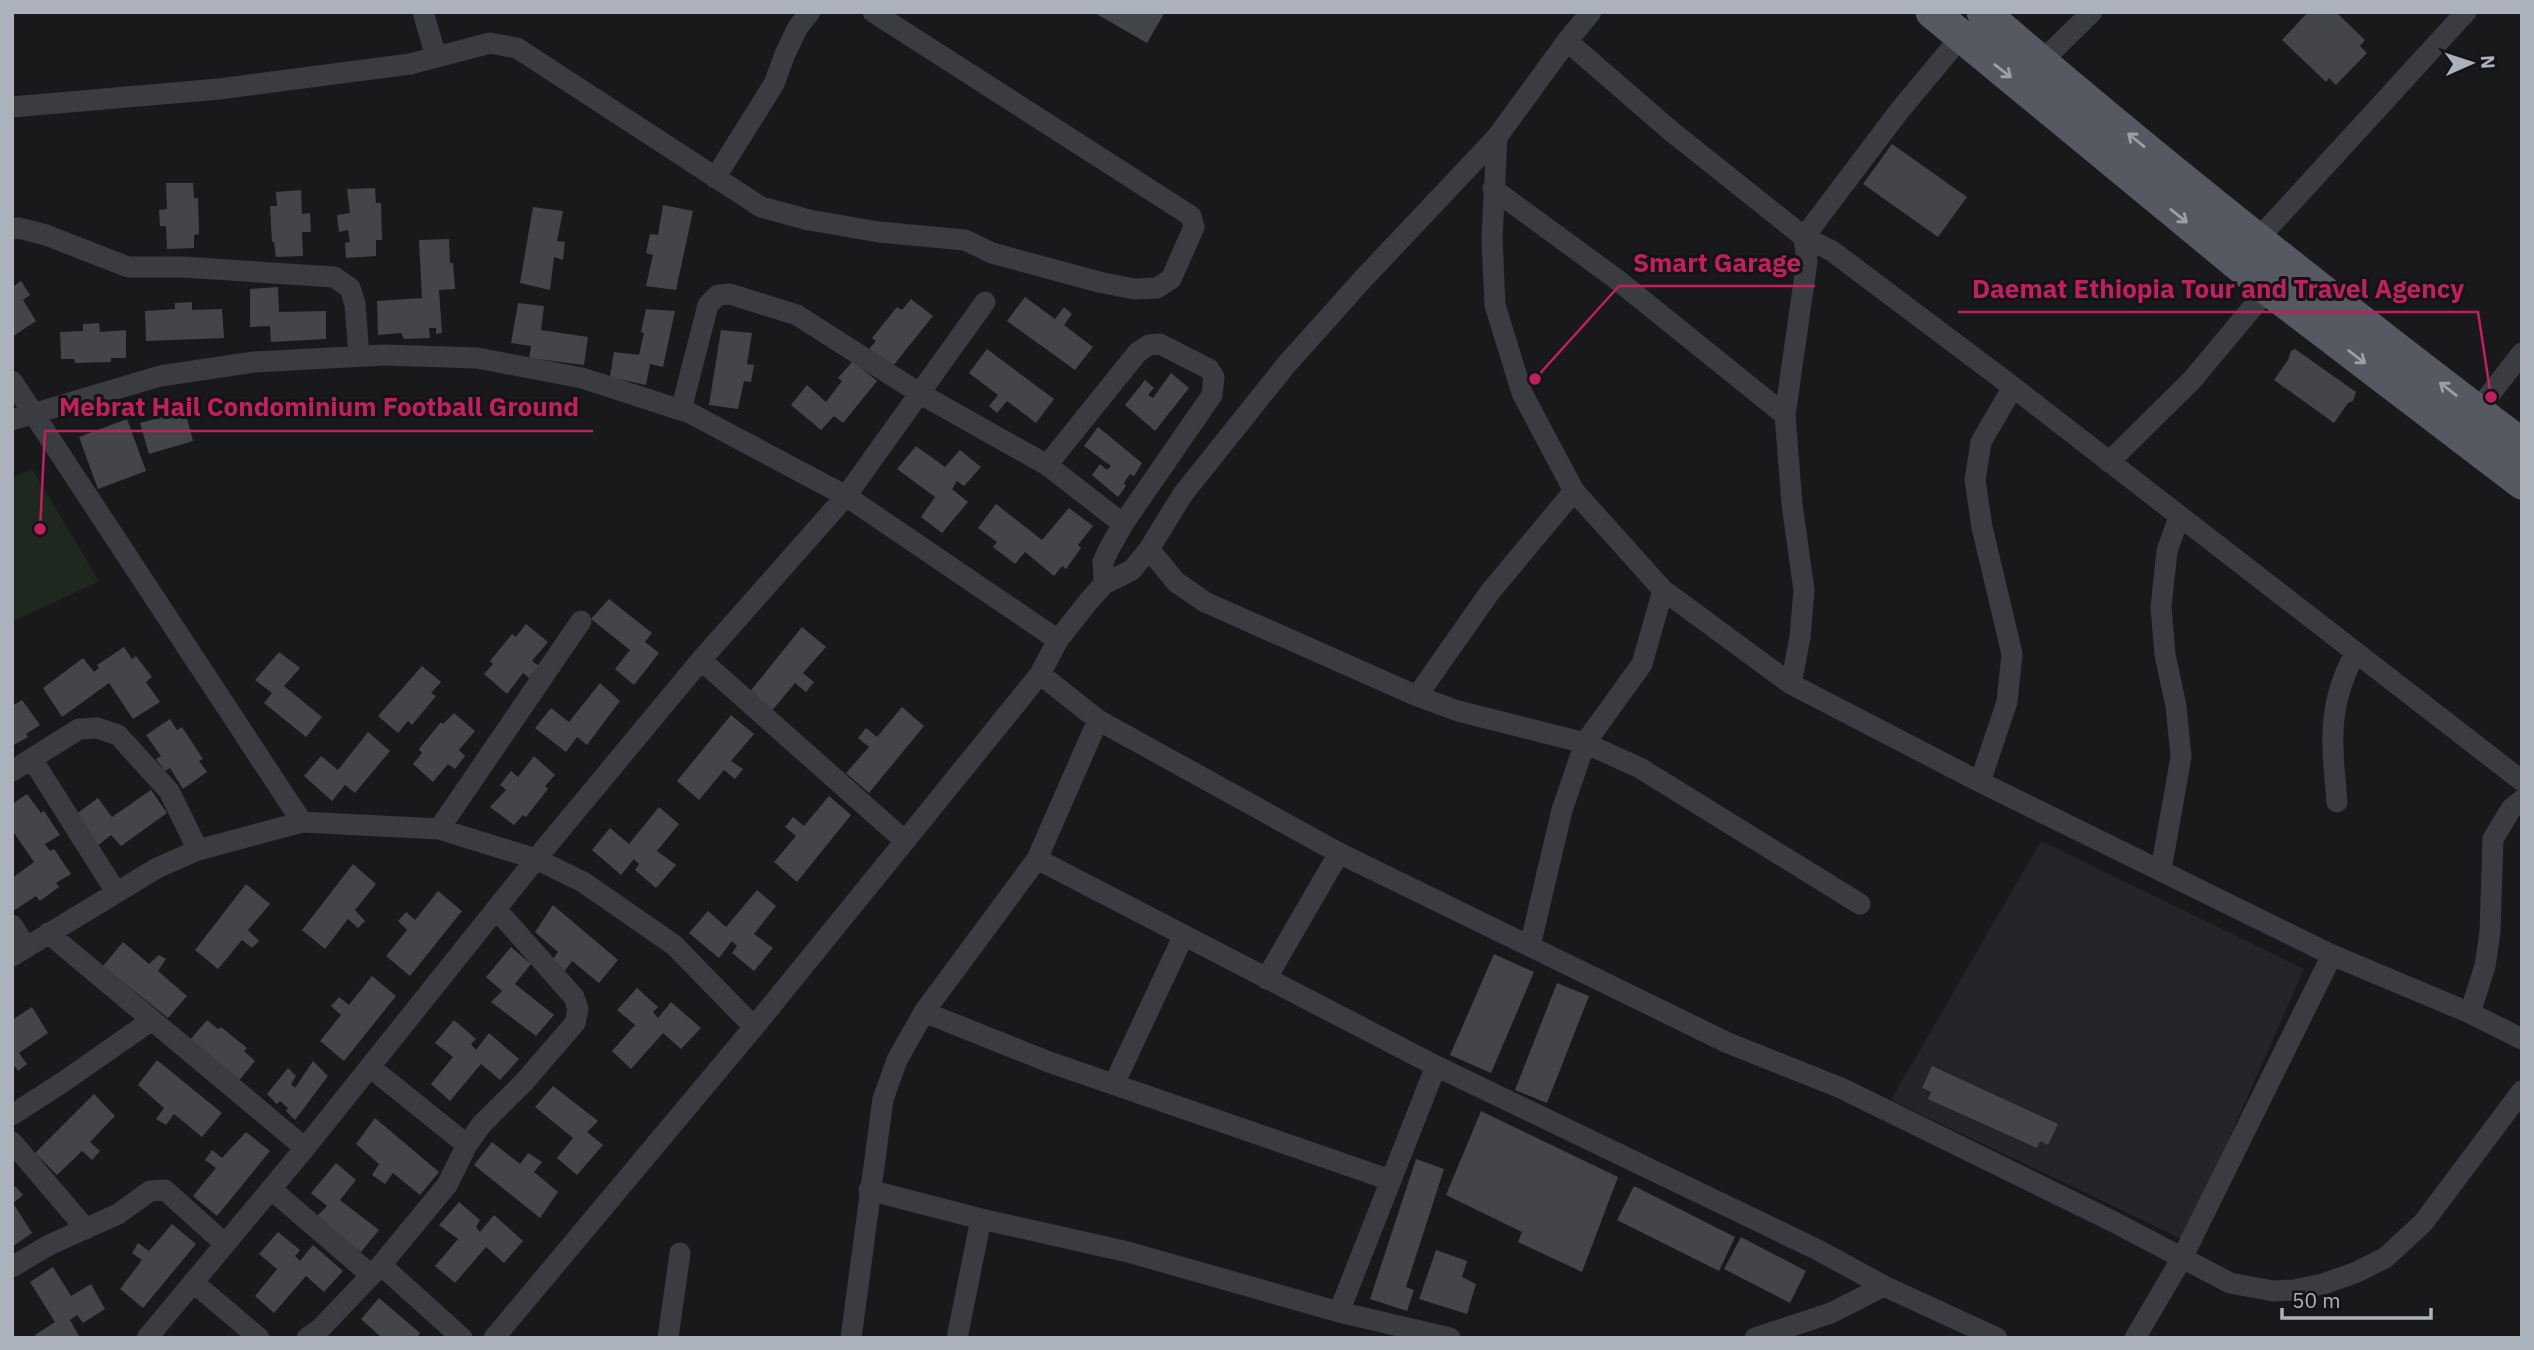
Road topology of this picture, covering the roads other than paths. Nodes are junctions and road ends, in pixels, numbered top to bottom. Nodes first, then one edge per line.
1 (423, 12) edge
2 (810, 12) edge
3 (873, 12) edge
4 (1591, 12) edge
5 (1931, 12) edge
6 (1983, 12) edge
7 (2092, 12) edge
8 (2466, 12) edge
9 (1960, 38) junction
10 (1567, 41) junction
11 (436, 57) junction
12 (2041, 62) junction
13 (12, 107) edge
14 (1497, 138) junction
15 (715, 178) junction
16 (1493, 189) junction
17 (12, 229) edge
18 (1804, 237) junction
19 (2258, 239) junction
20 (2268, 289) junction
21 (985, 302) dead end
22 (2522, 353) edge
23 (359, 356) junction
24 (12, 381) edge
25 (2013, 387) junction
26 (919, 393) junction
27 (681, 410) junction
28 (2477, 411) junction
29 (33, 412) junction
30 (1785, 415) junction
31 (12, 420) edge
32 (2522, 446) edge
33 (2109, 462) junction
34 (1047, 465) junction
35 (2522, 483) edge
36 (1574, 491) junction
37 (846, 496) junction
38 (2179, 517) junction
39 (1124, 524) junction
40 (1149, 549) junction
41 (1104, 584) junction
42 (1663, 590) junction
43 (581, 621) dead end
44 (1058, 640) junction
45 (2355, 653) junction
46 (701, 660) junction
47 (1040, 674) junction
48 (1791, 684) junction
49 (1417, 696) junction
50 (1098, 720) junction
51 (1585, 743) junction
52 (32, 759) junction
53 (12, 771) edge
54 (2522, 781) edge
55 (1980, 782) junction
56 (2522, 800) edge
57 (2337, 802) dead end
58 (302, 822) junction
59 (439, 829) junction
60 (905, 841) junction
61 (198, 850) junction
62 (1339, 853) junction
63 (536, 859) junction
64 (1037, 859) junction
65 (2161, 870) junction
66 (116, 892) junction
67 (1860, 904) dead end
68 (496, 909) junction
69 (12, 925) edge
70 (48, 933) junction
71 (1183, 937) junction
72 (1531, 946) junction
73 (19, 952) edge
74 (2332, 955) junction
75 (1266, 979) junction
76 (924, 1012) junction
77 (2470, 1013) junction
78 (152, 1020) junction
79 (754, 1027) junction
80 (2522, 1039) edge
81 (1436, 1066) junction
82 (370, 1067) junction
83 (1114, 1084) junction
84 (2522, 1091) edge
85 (12, 1115) edge
86 (12, 1142) edge
87 (467, 1145) junction
88 (305, 1148) junction
89 (1390, 1180) junction
90 (271, 1189) junction
91 (870, 1190) junction
92 (981, 1219) junction
93 (86, 1229) junction
94 (225, 1244) junction
95 (680, 1253) dead end
96 (2182, 1258) junction
97 (12, 1267) edge
98 (376, 1270) junction
99 (193, 1282) junction
100 (1884, 1286) junction
101 (1339, 1312) junction
102 (147, 1338) edge
103 (259, 1338) edge
104 (307, 1338) edge
105 (462, 1338) edge
106 (494, 1338) edge
107 (668, 1338) edge
108 (851, 1338) edge
109 (957, 1338) edge
110 (1450, 1338) edge
111 (1755, 1338) edge
112 (1997, 1338) edge
113 (2135, 1338) edge

1 - 11 street
2 - 15 street
3 - 15 street
4 - 10 street
5 - 9 main road
6 - 12 main road
7 - 12 street
8 - 19 street
9 - 18 street
9 -> 20 main road
10 - 14 street
10 - 18 street
11 - 13 street
11 - 15 street
19 -> 12 main road
14 - 16 street
14 - 40 street
16 - 30 street
16 - 36 street
17 - 23 street
18 - 25 street
18 - 30 street
28 -> 19 main road
20 - 33 street
20 -> 35 main road
21 - 26 street
22 - 28 street
23 - 27 street
23 - 29 street
24 - 29 street
25 - 33 street
25 - 55 street
26 - 27 street
26 - 34 street
26 - 37 street
27 - 37 street
28 - 32 main road
29 - 31 street
29 - 58 street
30 - 48 street
33 - 38 street
34 - 39 street
34 - 39 street
36 - 42 street
36 - 49 street
37 - 44 street
37 - 46 street
38 - 45 street
38 - 65 street
39 - 41 street
40 - 41 street
40 - 49 street
41 - 44 street
42 - 48 street
42 - 51 street
43 - 59 street
44 - 47 street
45 - 54 street
45 - 57 street
46 - 60 street
46 - 63 street
47 - 50 street
47 - 60 street
48 - 55 street
49 - 51 street
50 - 62 street
50 - 64 street
51 - 67 street
51 - 72 street
52 - 53 street
52 - 61 street
52 - 66 street
55 - 65 street
56 - 77 street
58 - 59 street
58 - 61 street
59 - 63 street
60 - 79 street
61 - 66 street
62 - 72 street
62 - 75 street
63 - 68 street
63 - 79 street
64 - 71 street
64 - 76 street
65 - 74 street
66 - 70 street
68 - 82 street
68 - 87 street
69 - 73 street
70 - 73 street
70 - 78 street
71 - 75 street
71 - 83 street
72 - 96 street
74 - 77 street
74 - 96 street
75 - 81 street
76 - 83 street
76 - 91 street
77 - 80 street
78 - 85 street
78 - 88 street
79 - 106 street
81 - 89 street
81 - 100 street
82 - 87 street
82 - 88 street
83 - 89 street
84 - 96 street
86 - 93 street
87 - 98 street
88 - 90 street
89 - 101 street
90 - 94 street
90 - 98 street
91 - 92 street
91 - 108 street
92 - 101 street
92 - 109 street
93 - 94 street
93 - 97 street
94 - 99 street
95 - 107 street
96 - 113 street
98 - 104 street
98 - 105 street
99 - 102 street
99 - 103 street
100 - 111 street
100 - 112 street
101 - 110 street

